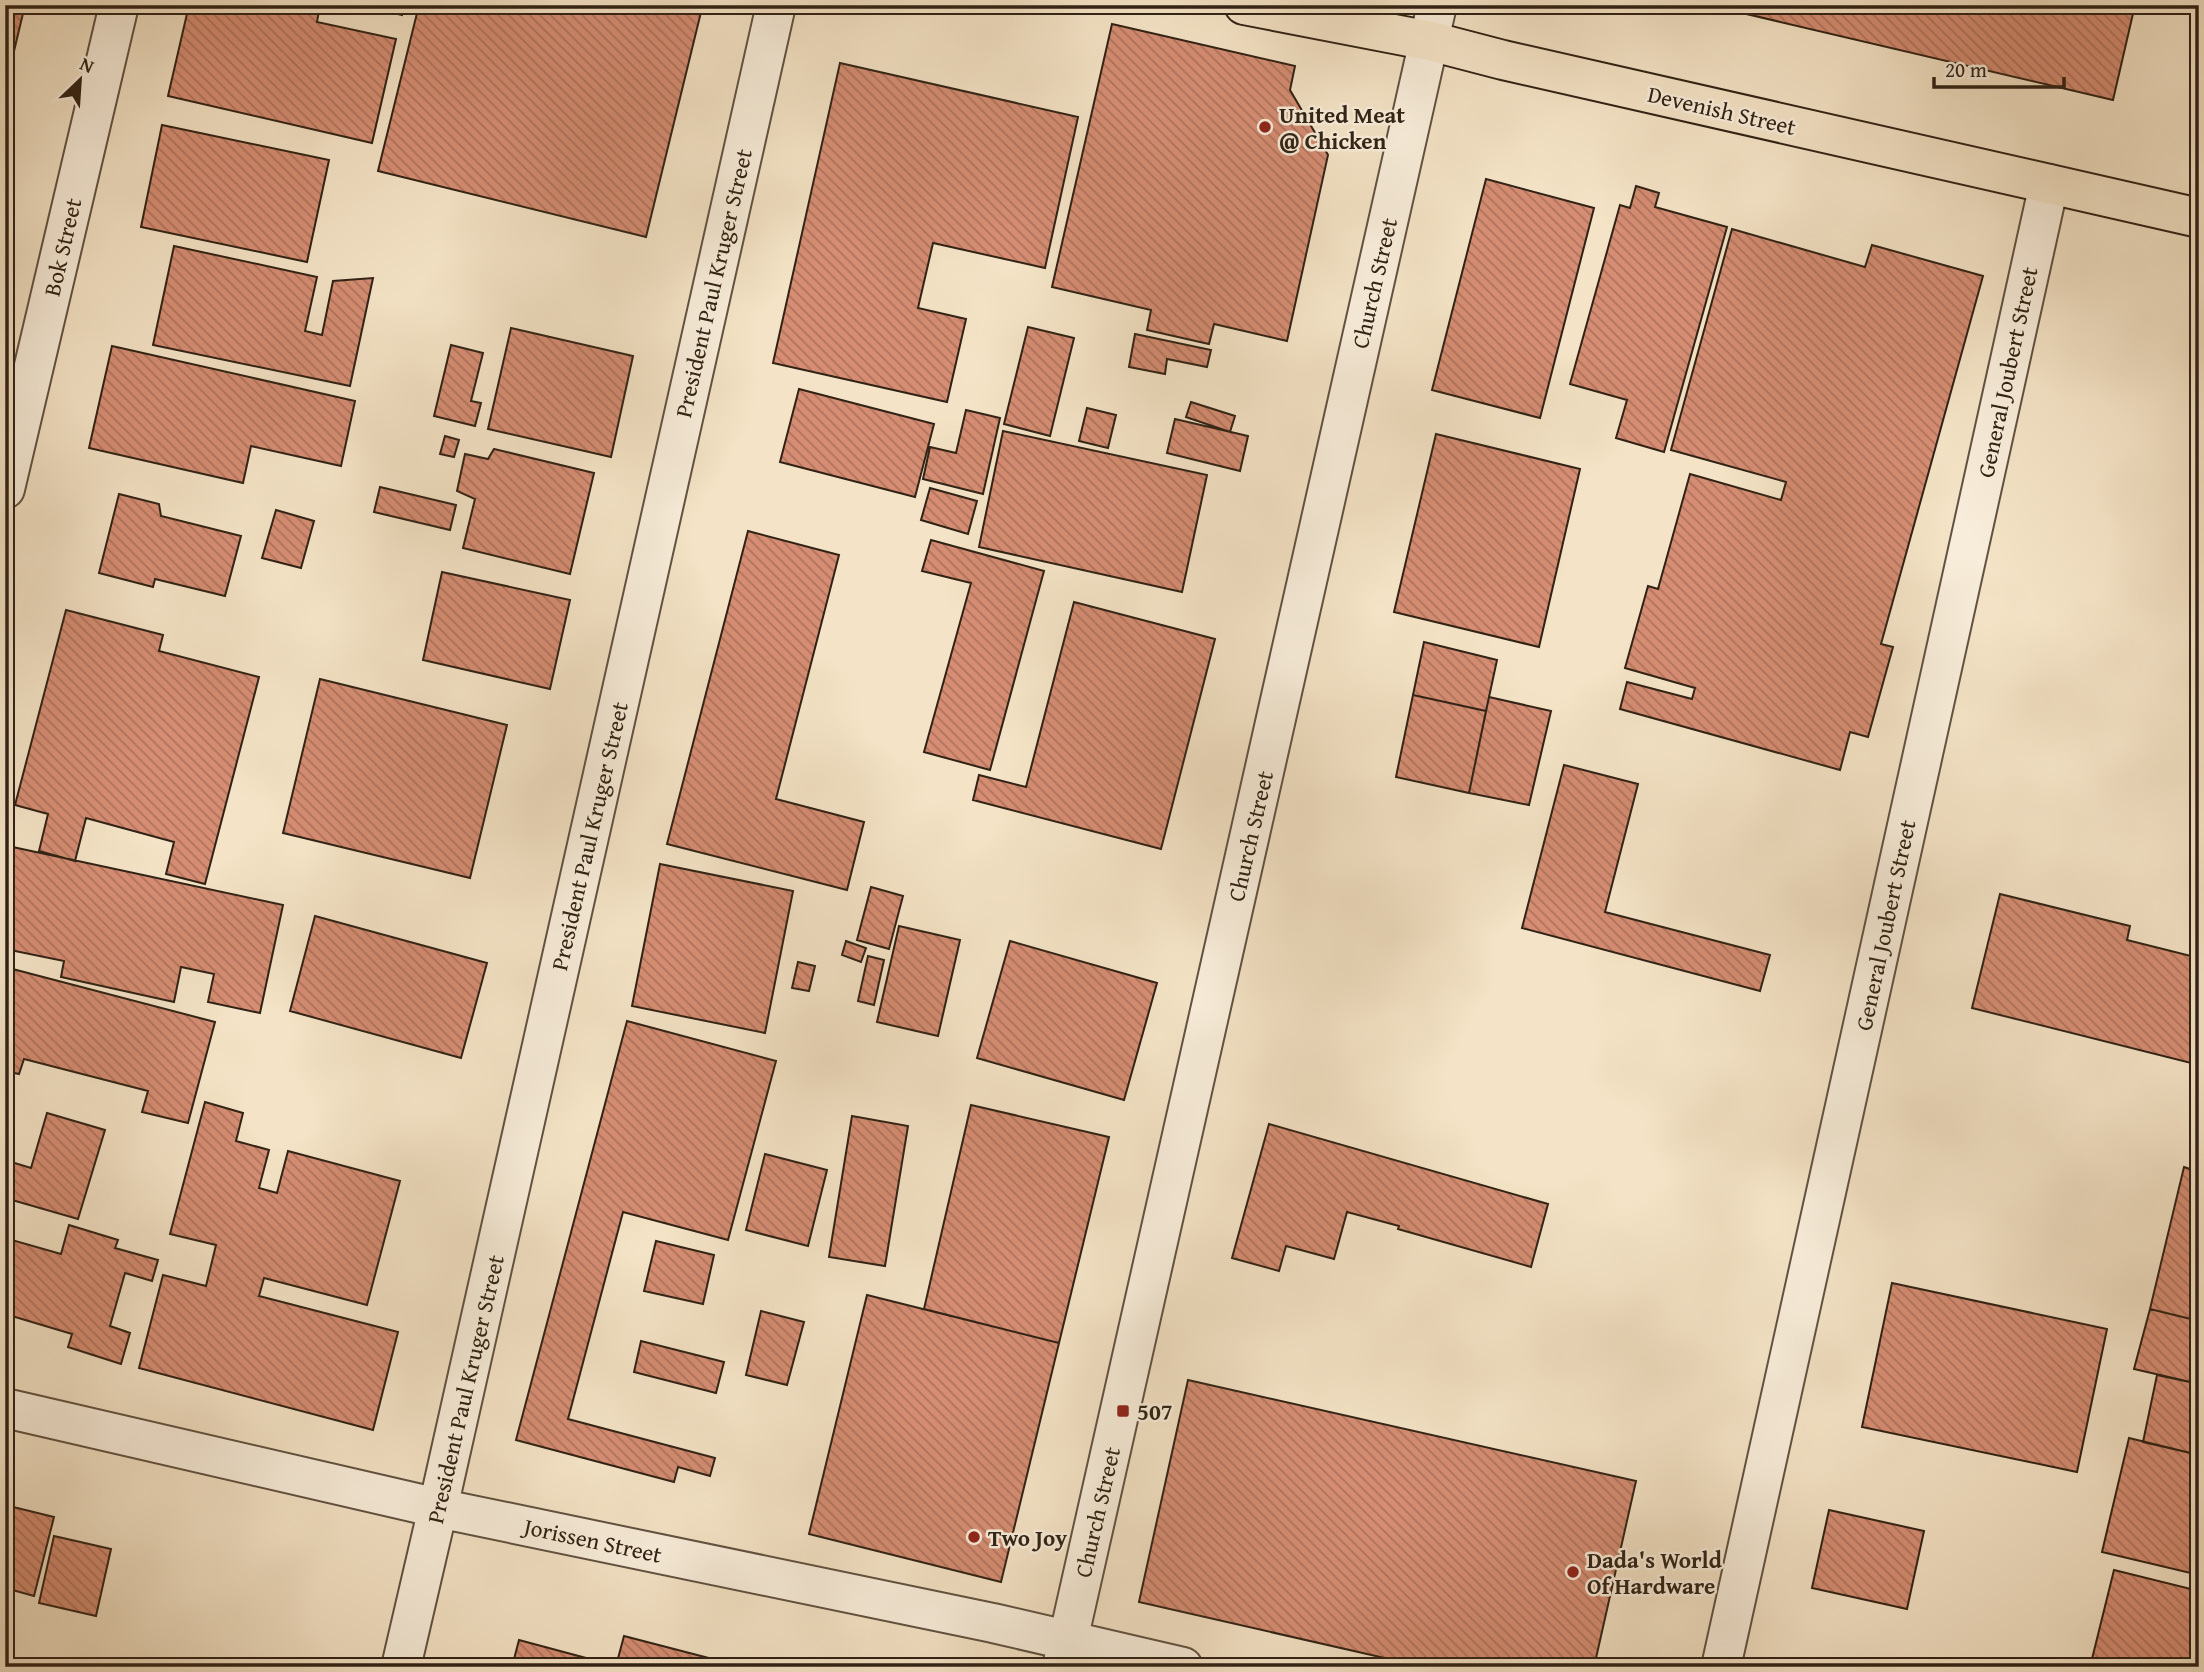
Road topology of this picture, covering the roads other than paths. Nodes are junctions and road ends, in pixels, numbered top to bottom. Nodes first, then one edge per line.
1 (119, 5) edge
2 (776, 5) edge
3 (1244, 5) edge
4 (1433, 23) edge
5 (2049, 184) junction
6 (2199, 218) edge
7 (5, 489) edge
8 (5, 1408) edge
9 (438, 1508) junction
10 (1065, 1654) edge
11 (401, 1667) edge
12 (1183, 1667) edge
13 (1721, 1667) edge

1 - 7 street, Bok Street
2 - 9 street, President Paul Kruger Street
3 - 4 main road, Devenish Street
4 - 5 main road, Devenish Street
4 - 10 street, Church Street
5 - 6 main road, Devenish Street
5 - 13 street, General Joubert Street
8 - 9 street, Jorissen Street
9 - 10 street, Jorissen Street
9 - 11 street, President Paul Kruger Street
10 - 12 street, Jorissen Street

